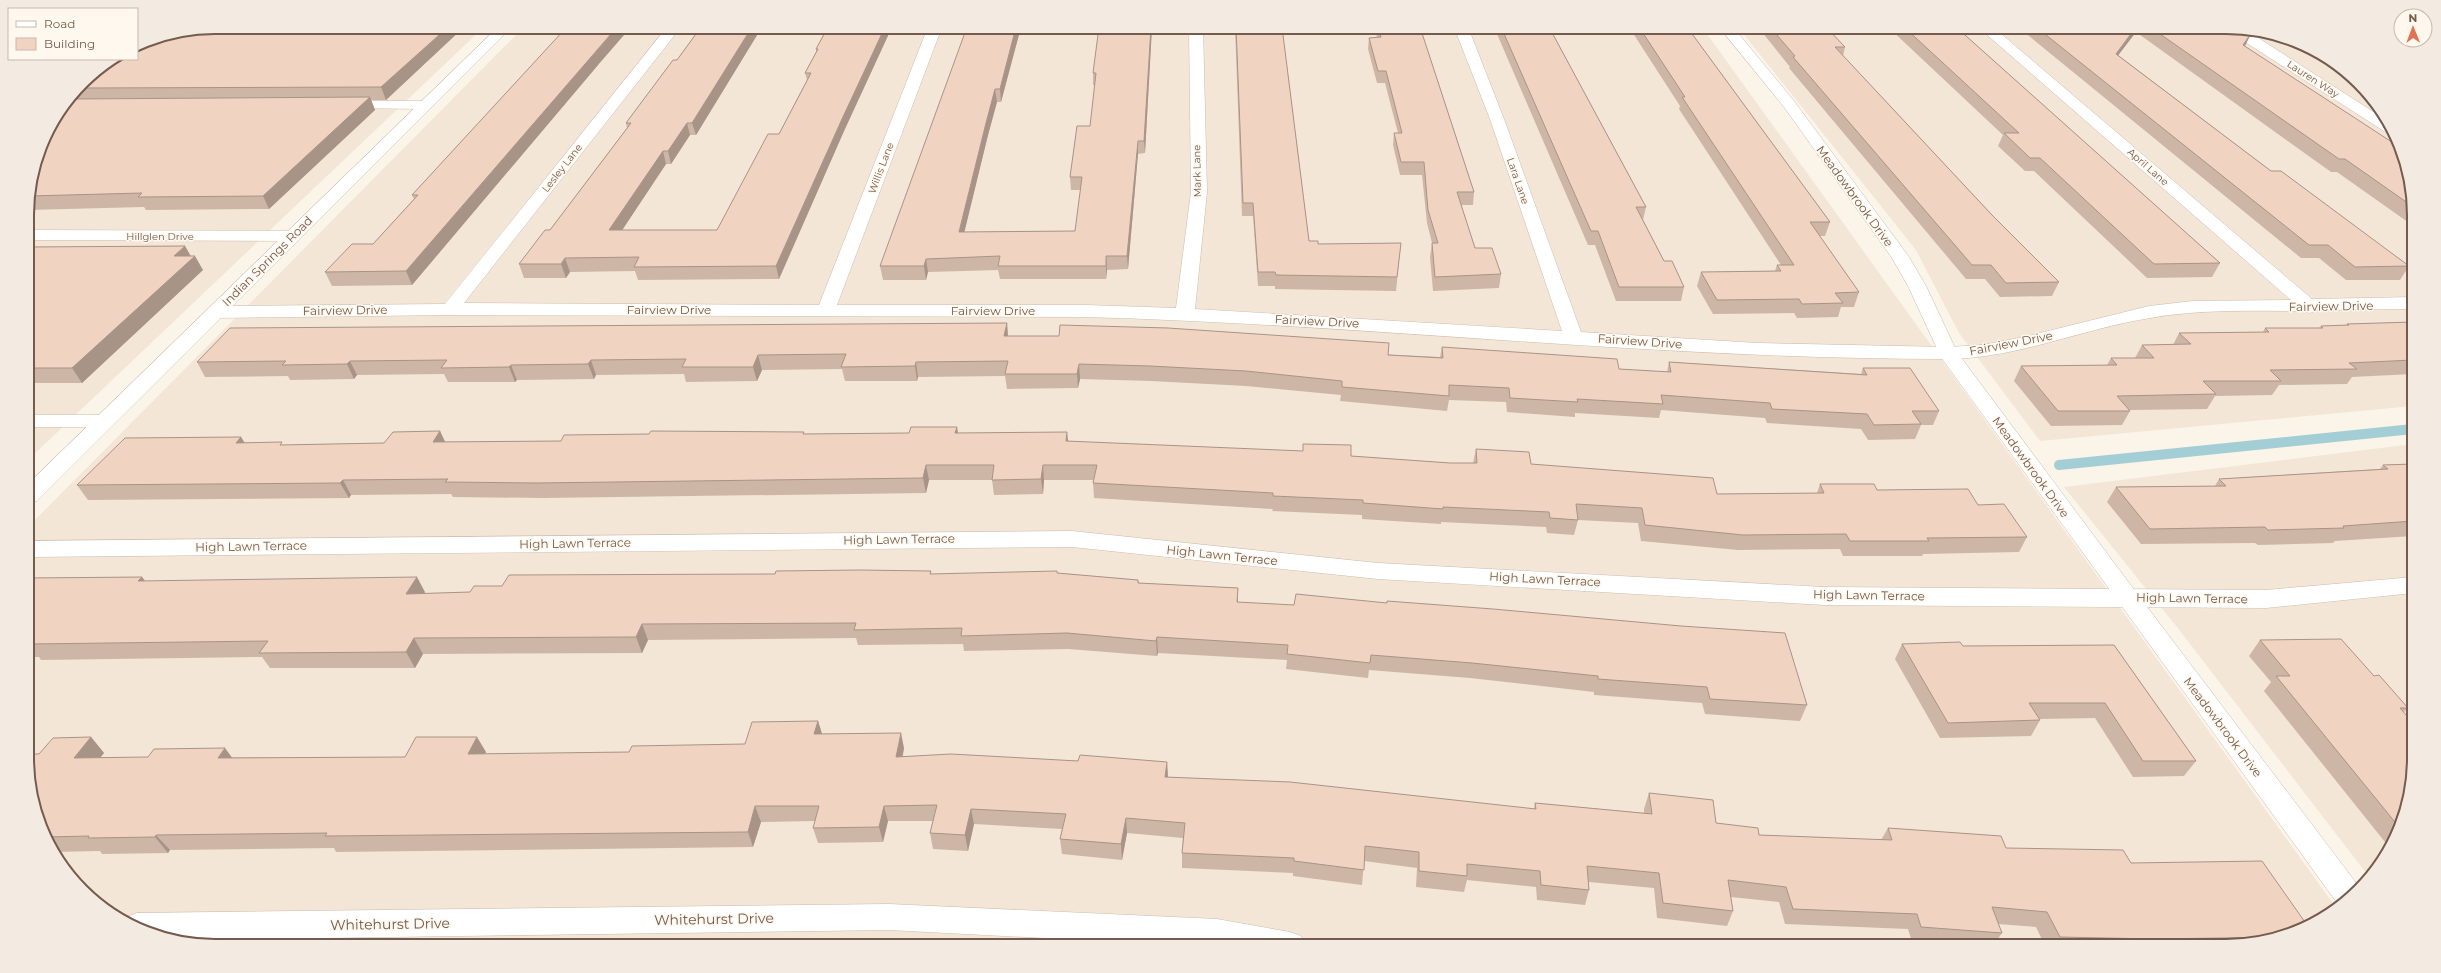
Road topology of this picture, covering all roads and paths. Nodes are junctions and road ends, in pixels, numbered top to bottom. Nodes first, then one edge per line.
1 (498, 34) edge
2 (668, 34) edge
3 (932, 34) edge
4 (1196, 34) edge
5 (1464, 34) edge
6 (1732, 34) edge
7 (1993, 34) edge
8 (2244, 35) edge
9 (330, 105) edge
10 (426, 105) junction
11 (2382, 124) edge
12 (34, 235) edge
13 (292, 236) junction
14 (2407, 304) edge
15 (2310, 307) junction
16 (450, 309) junction
17 (826, 310) junction
18 (216, 312) junction
19 (1185, 314) junction
20 (1573, 337) junction
21 (1948, 353) junction
22 (105, 420) junction
23 (34, 421) edge
24 (34, 491) edge
25 (34, 549) edge
26 (2407, 586) edge
27 (2126, 597) junction
28 (2346, 893) edge
29 (151, 927) edge
30 (1250, 939) edge

1 - 10 street, Indian Springs Road
2 - 16 street, Lesley Lane
3 - 17 street, Willis Lane
4 - 19 street, Mark Lane
5 - 20 street, Lara Lane
6 - 21 street, Meadowbrook Drive
7 - 15 street, April Lane
8 - 11 street, Lauren Way
9 - 10 street
10 - 13 street, Indian Springs Road
12 - 13 street, Hillglen Drive
13 - 18 street, Indian Springs Road
14 - 15 street, Fairview Drive
15 - 21 street, Fairview Drive
16 - 17 street, Fairview Drive
16 - 18 street, Fairview Drive
17 - 19 street, Fairview Drive
18 - 22 street, Indian Springs Road
19 - 20 street, Fairview Drive
20 - 21 street, Fairview Drive
21 - 27 street, Meadowbrook Drive
22 - 23 street
22 - 24 street, Indian Springs Road
25 - 27 street, High Lawn Terrace
26 - 27 street, High Lawn Terrace
27 - 28 street, Meadowbrook Drive
29 - 30 street, Whitehurst Drive

